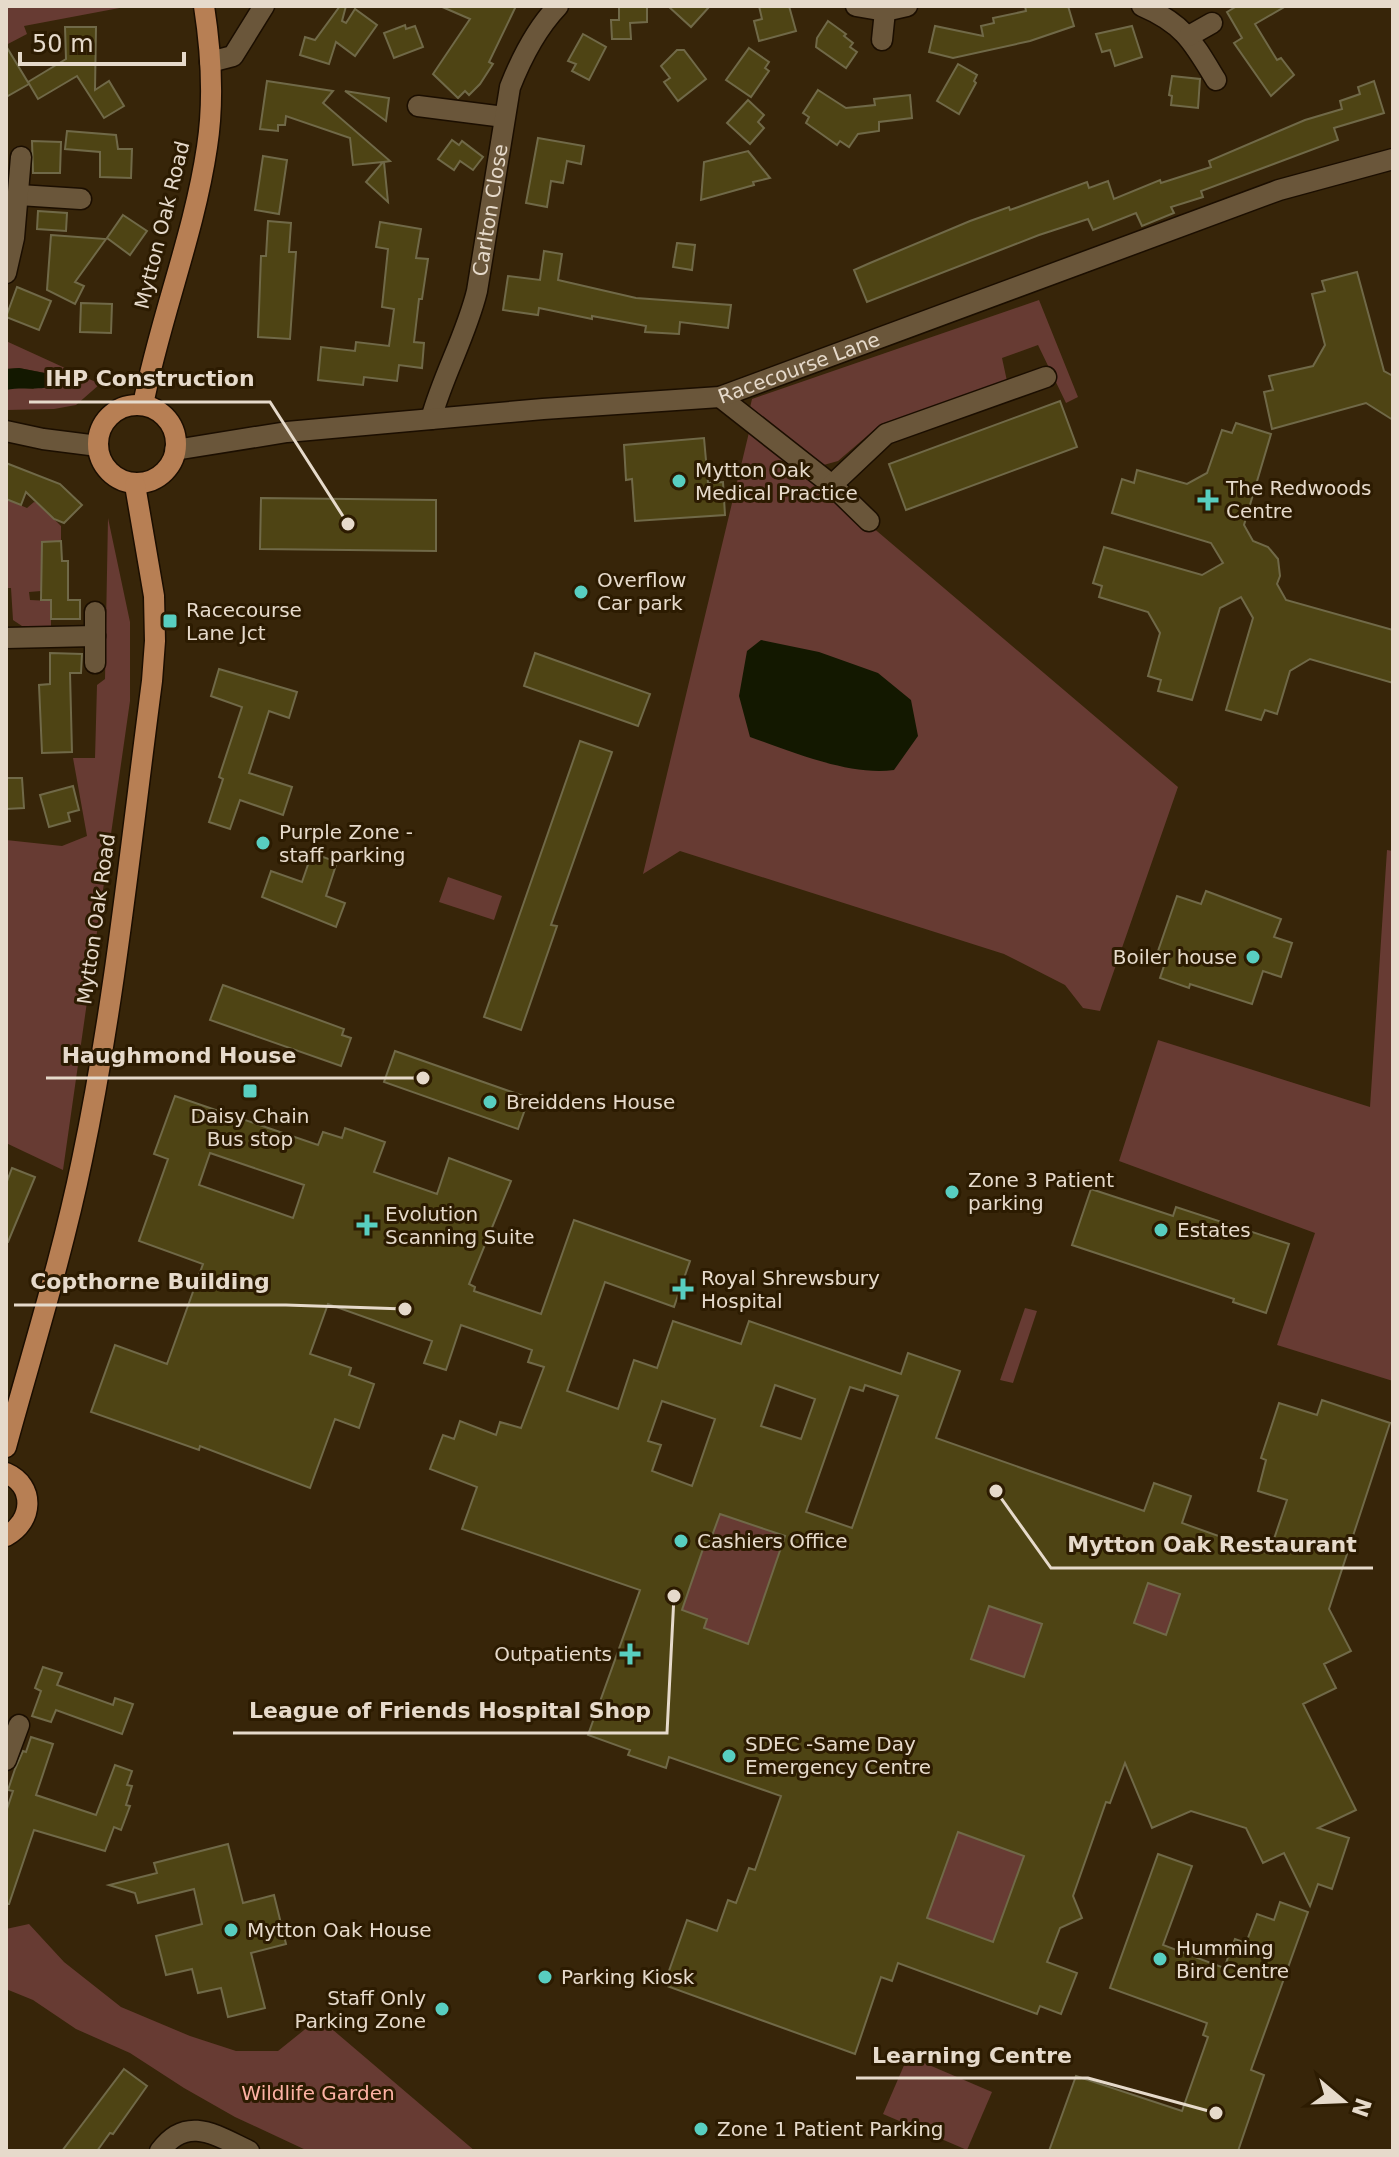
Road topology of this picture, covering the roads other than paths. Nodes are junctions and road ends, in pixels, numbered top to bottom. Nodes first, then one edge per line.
1 (204, 6) edge
2 (264, 6) edge
3 (558, 6) edge
4 (856, 6) edge
5 (907, 6) edge
6 (1142, 6) edge
7 (885, 11) junction
8 (1212, 23) dead end
9 (1189, 36) junction
10 (882, 40) dead end
11 (210, 62) junction
12 (1216, 80) dead end
13 (418, 106) dead end
14 (504, 117) junction
15 (21, 157) dead end
16 (1393, 159) edge
17 (19, 195) junction
18 (81, 199) dead end
19 (6, 273) edge
20 (1046, 377) dead end
21 (720, 397) junction
22 (143, 405) junction
23 (431, 419) junction
24 (6, 431) edge
25 (98, 446) junction
26 (175, 450) junction
27 (135, 485) junction
28 (832, 485) junction
29 (869, 521) dead end
30 (95, 612) dead end
31 (95, 636) junction
32 (6, 638) edge
33 (95, 663) dead end
34 (6, 1447) edge
35 (6, 1473) edge
36 (6, 1536) edge
37 (19, 1725) dead end
38 (6, 1760) edge
39 (160, 2151) edge
40 (249, 2151) edge

1 - 11 main road, Mytton Oak Road
2 - 11 street
3 - 14 street, Carlton Close
4 - 7 street
5 - 7 street
6 - 9 street
7 - 10 street
8 - 9 street
9 - 12 street
11 - 22 main road, Mytton Oak Road
13 - 14 street
14 - 23 street, Carlton Close
15 - 17 street
16 - 21 street, Racecourse Lane
17 - 18 street
17 - 19 street
20 - 28 street
21 - 23 street, Racecourse Lane
21 - 28 street
22 - 25 main road
22 - 26 main road
23 - 26 street, Racecourse Lane
24 - 25 street
25 - 27 main road
26 - 27 main road
27 - 34 main road, Mytton Oak Road
28 - 29 street
30 - 31 street
31 - 32 street
31 - 33 street
35 - 36 main road
37 - 38 street
39 - 40 street

